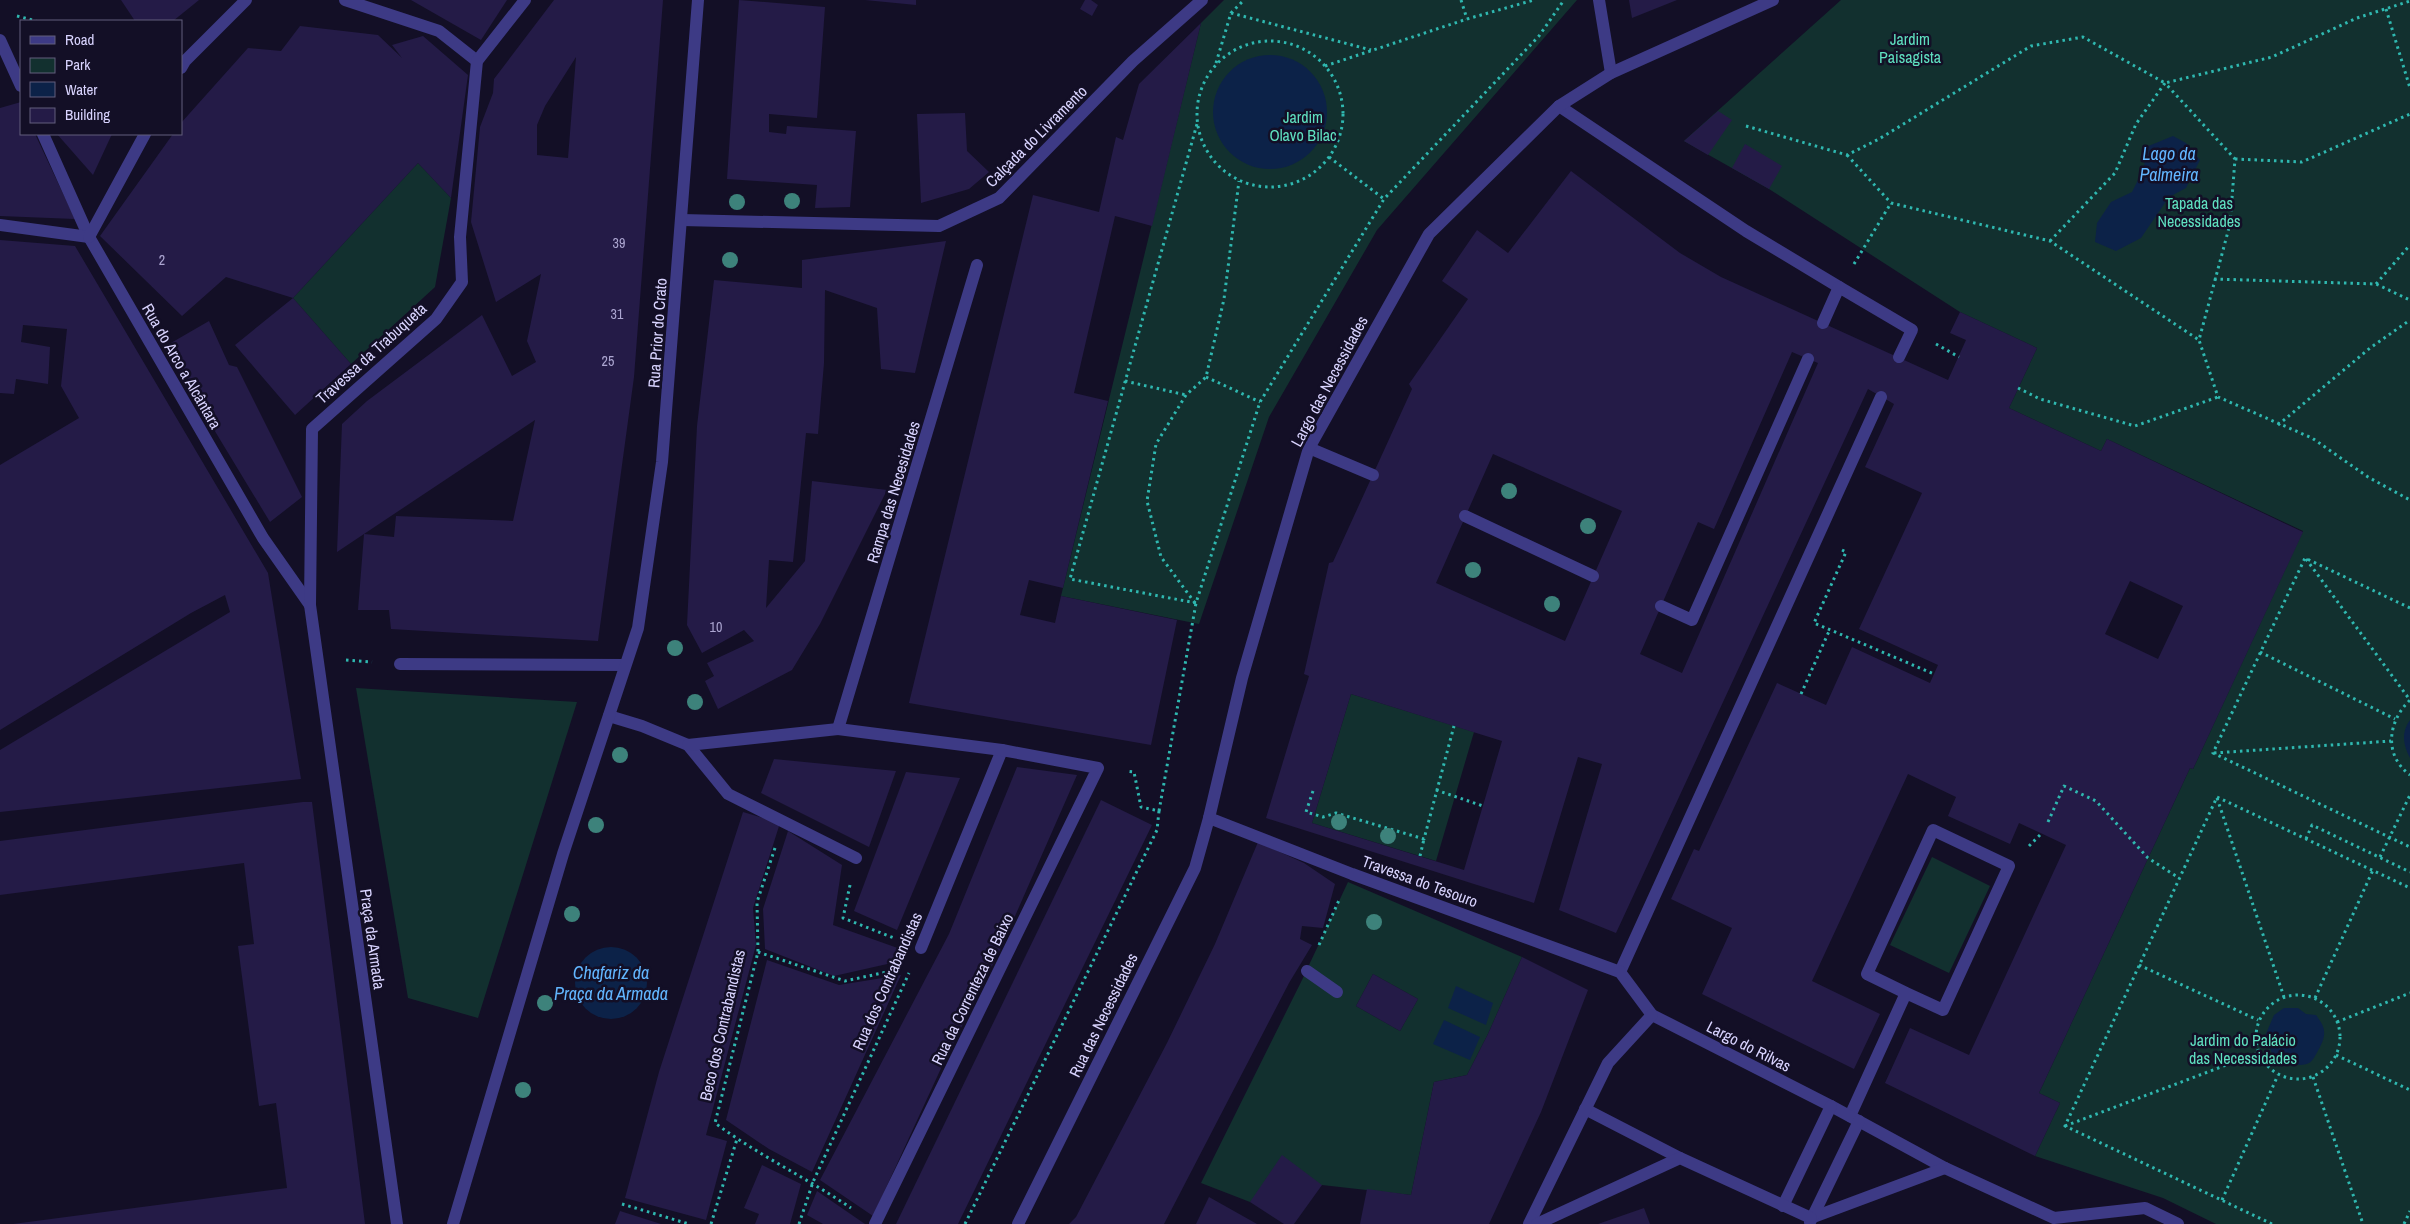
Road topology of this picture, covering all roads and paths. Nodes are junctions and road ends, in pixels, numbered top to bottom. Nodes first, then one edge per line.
1 (246, 0) edge
2 (345, 0) edge
3 (524, 0) edge
4 (698, 0) edge
5 (1202, 0) edge
6 (1244, 0) edge
7 (1462, 0) edge
8 (1534, 0) edge
9 (1599, 0) edge
10 (1772, 0) edge
11 (2410, 1) edge
12 (2386, 9) junction
13 (1231, 13) junction
14 (1467, 19) junction
15 (0, 40) edge
16 (1373, 50) junction
17 (477, 61) junction
18 (1216, 64) junction
19 (182, 66) edge
20 (1325, 66) junction
21 (1611, 72) junction
22 (2164, 83) junction
23 (20, 84) edge
24 (2410, 88) edge
25 (1559, 106) junction
26 (2410, 114) edge
27 (1197, 124) junction
28 (1746, 126) dead end
29 (43, 135) edge
30 (145, 135) edge
31 (1848, 155) junction
32 (1329, 157) junction
33 (2235, 159) junction
34 (1239, 181) junction
35 (1384, 199) dead end
36 (1891, 203) junction
37 (682, 220) junction
38 (0, 225) edge
39 (89, 237) junction
40 (2050, 242) junction
41 (2410, 245) edge
42 (977, 264) dead end
43 (1853, 265) dead end
44 (2214, 279) junction
45 (2376, 284) junction
46 (1839, 287) junction
47 (2410, 300) edge
48 (2410, 320) edge
49 (1823, 323) dead end
50 (1929, 340) dead end
51 (2199, 340) junction
52 (1899, 357) dead end
53 (1959, 357) dead end
54 (1808, 359) dead end
55 (1206, 378) junction
56 (1125, 381) junction
57 (2018, 388) dead end
58 (1186, 396) junction
59 (1881, 397) dead end
60 (2218, 397) junction
61 (1260, 402) dead end
62 (2278, 425) junction
63 (1309, 448) junction
64 (1373, 475) dead end
65 (2410, 500) edge
66 (1465, 516) dead end
67 (1846, 552) dead end
68 (2305, 558) junction
69 (1593, 576) dead end
70 (310, 605) junction
71 (1661, 606) dead end
72 (2410, 608) edge
73 (1830, 629) junction
74 (2260, 652) junction
75 (317, 658) junction
76 (400, 664) joint
77 (625, 665) junction
78 (1934, 674) dead end
79 (1801, 694) dead end
80 (609, 716) junction
81 (2395, 719) junction
82 (1454, 726) dead end
83 (838, 729) junction
84 (2390, 741) junction
85 (688, 745) junction
86 (1002, 750) junction
87 (2213, 753) junction
88 (1134, 772) dead end
89 (2410, 774) edge
90 (1436, 790) junction
91 (1313, 791) dead end
92 (2410, 795) edge
93 (2217, 797) junction
94 (1483, 806) dead end
95 (1209, 818) junction
96 (784, 821) junction
97 (2048, 822) dead end
98 (2389, 837) junction
99 (1424, 839) junction
100 (2306, 839) junction
101 (2410, 847) edge
102 (1420, 856) dead end
103 (856, 858) joint
104 (2380, 858) junction
105 (2373, 870) junction
106 (2410, 872) edge
107 (1352, 874) junction
108 (2179, 878) junction
109 (2410, 888) edge
110 (921, 948) junction
111 (758, 952) junction
112 (2139, 965) junction
113 (912, 966) junction
114 (1307, 971) joint
115 (1620, 972) junction
116 (1337, 992) dead end
117 (1906, 992) junction
118 (2410, 994) edge
119 (2284, 997) junction
120 (2315, 998) junction
121 (1652, 1015) junction
122 (2258, 1020) junction
123 (2337, 1022) junction
124 (2258, 1052) junction
125 (2336, 1055) junction
126 (2278, 1075) junction
127 (2314, 1077) junction
128 (2410, 1090) edge
129 (1831, 1106) junction
130 (1585, 1109) junction
131 (1854, 1119) junction
132 (2065, 1126) junction
133 (737, 1139) junction
134 (1680, 1158) junction
135 (1945, 1168) junction
136 (813, 1182) junction
137 (2222, 1200) junction
138 (622, 1204) dead end
139 (1783, 1206) junction
140 (852, 1208) dead end
141 (2410, 1211) edge
142 (1810, 1221) edge
143 (397, 1224) edge
144 (453, 1224) edge
145 (689, 1224) edge
146 (711, 1224) edge
147 (799, 1224) edge
148 (876, 1224) edge
149 (965, 1224) edge
150 (1018, 1224) edge
151 (1529, 1224) edge
152 (1537, 1224) edge
153 (2178, 1224) edge
154 (2272, 1224) edge
155 (2363, 1224) edge
156 (2404, 1224) edge

1 - 19 street
2 - 17 street
3 - 17 street
4 - 37 street, Rua Prior do Crato
5 - 37 street, Calçada do Livramento
6 - 13 path
7 - 14 path
8 - 14 path
9 - 21 street
10 - 21 street, Largo das Necessidades
11 - 12 path
12 - 22 path
12 - 24 path
13 - 16 path
13 - 18 path
14 - 16 path
15 - 23 street
16 - 20 path
17 - 70 street, Travessa da Trabuqueta
18 - 20 path
18 - 27 path
20 - 32 path
21 - 25 street, Largo das Necessidades
22 - 31 path
22 - 33 path
22 - 40 path
25 - 46 street
25 - 63 street, Largo das Necessidades
26 - 33 path
27 - 34 path
27 - 56 path
28 - 31 path
29 - 39 street, Rua do Arco a Alcântara
30 - 39 street
31 - 36 path
32 - 34 path
32 - 35 path
33 - 44 path
34 - 55 path
36 - 40 path
36 - 43 path
37 - 77 street, Rua Prior do Crato
38 - 39 street
39 - 70 street, Rua do Arco a Alcântara
40 - 51 path
41 - 45 path
42 - 83 street, Rampa das Necesidades
44 - 45 path
44 - 51 path
45 - 47 path
46 - 49 street
46 - 52 street
48 - 62 path
50 - 53 path
51 - 60 path
54 - 71 street
55 - 58 path
55 - 61 path
56 - 58 path
56 - 58 path
57 - 60 path
59 - 115 street
60 - 62 path
62 - 65 path
63 - 64 street
63 - 95 street, Largo das Necessidades
66 - 69 street
67 - 73 path
68 - 72 path
68 - 74 path
68 - 81 path
70 - 75 street, Travessa da Trabuqueta
73 - 78 path
73 - 79 path
74 - 81 path
74 - 87 path
75 - 76 path
75 - 143 street, Praça da Armada
76 - 77 street
77 - 80 street
80 - 85 street
80 - 144 street
81 - 84 path
82 - 90 path
83 - 85 street
83 - 86 street
84 - 87 path
84 - 89 path
85 - 96 street
86 - 110 street, Rua dos Contrabandistas
86 - 148 street, Rua da Correnteza de Baixo
87 - 98 path
88 - 149 path
90 - 94 path
90 - 99 path
91 - 99 path
92 - 98 path
93 - 100 path
93 - 108 path
93 - 119 path
95 - 107 street, Travessa do Tesouro
95 - 150 street, Rua das Necessidades
96 - 103 street
96 - 111 path, Beco dos Contrabandistas
97 - 108 path
98 - 101 path
98 - 104 path
99 - 102 path
100 - 104 path
100 - 105 path
103 - 110 path
104 - 106 path
105 - 109 path
105 - 120 path
107 - 114 path
107 - 115 street, Travessa do Tesouro
108 - 112 path
110 - 113 path, Rua dos Contrabandistas
111 - 113 path
111 - 133 path, Beco dos Contrabandistas
112 - 122 path
112 - 132 path
113 - 136 path, Rua dos Contrabandistas
114 - 116 street
115 - 121 street, Largo do Rilvas
117 - 117 street
117 - 131 street
118 - 123 path
119 - 120 path
119 - 122 path
120 - 123 path
121 - 129 street, Largo do Rilvas
121 - 130 street
122 - 124 path
123 - 125 path
124 - 126 path
124 - 132 path
125 - 127 path
125 - 128 path
126 - 127 path
126 - 137 path
127 - 155 path
129 - 131 street, Largo do Rilvas
129 - 139 street
130 - 134 street
130 - 151 street
131 - 135 street, Largo do Rilvas
131 - 142 street
132 - 137 path
133 - 136 path, Beco dos Contrabandistas
133 - 146 path
134 - 139 street
134 - 152 street
135 - 142 street
135 - 153 street, Largo do Rilvas
136 - 140 path, Beco dos Contrabandistas
136 - 147 path, Rua dos Contrabandistas
137 - 154 path
138 - 145 path
139 - 142 street
141 - 156 path

